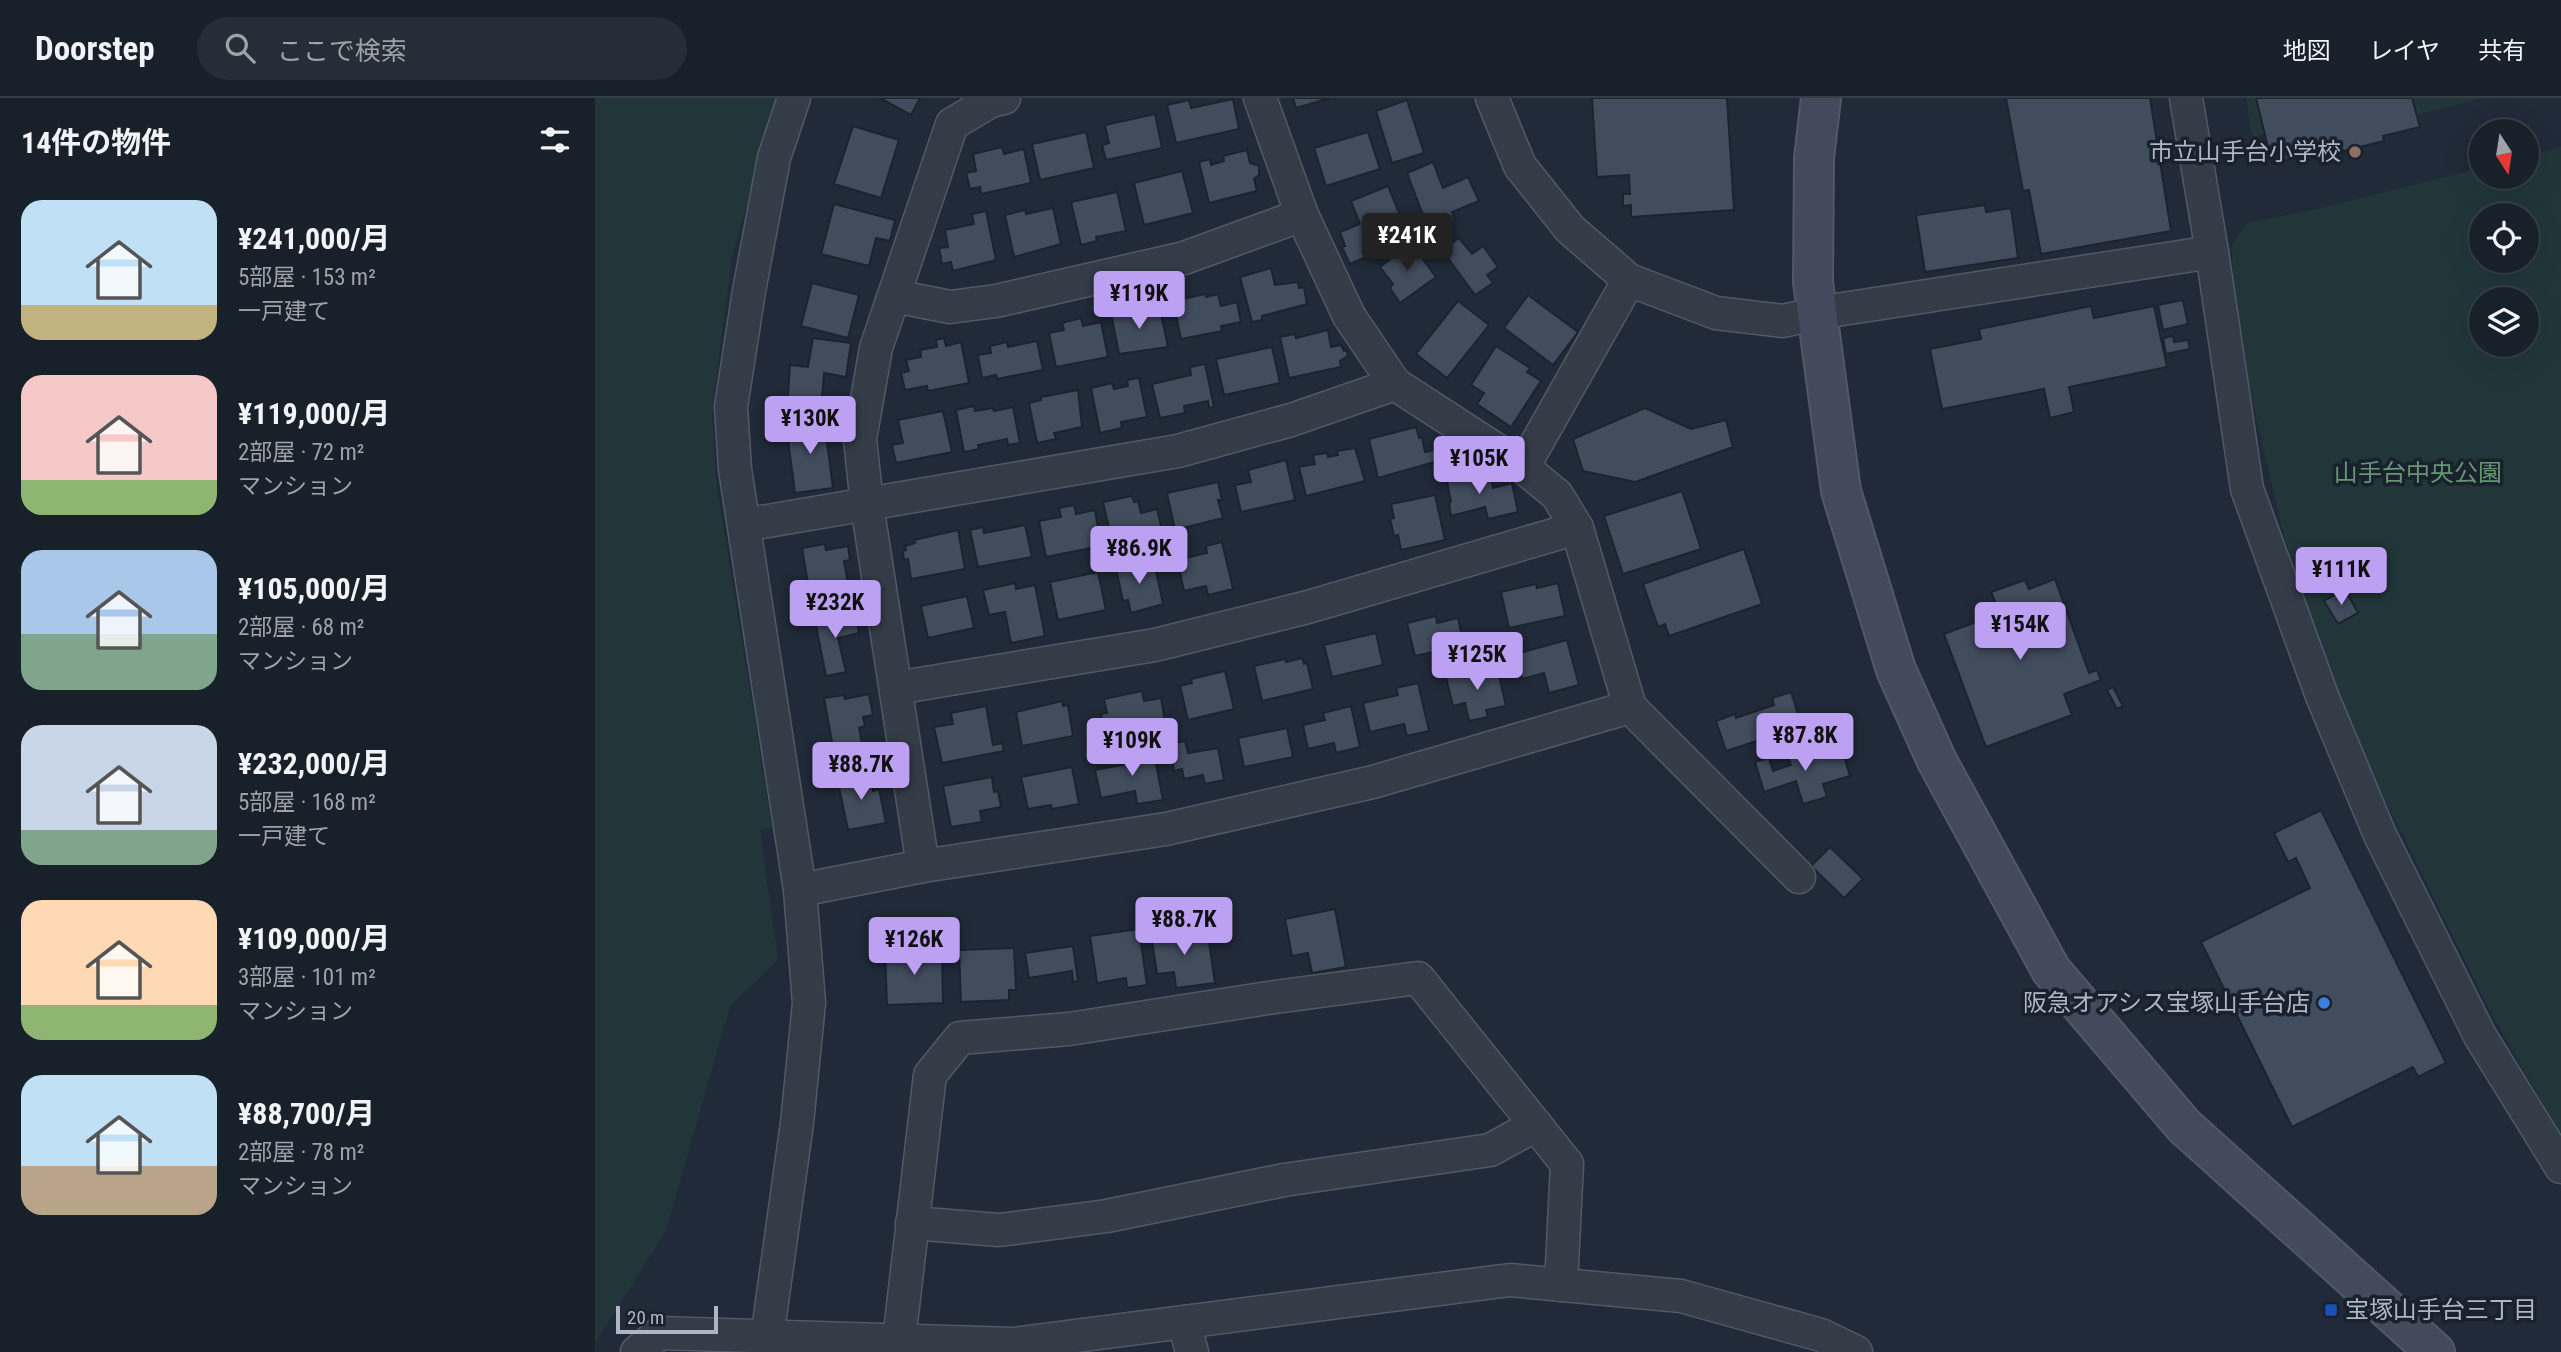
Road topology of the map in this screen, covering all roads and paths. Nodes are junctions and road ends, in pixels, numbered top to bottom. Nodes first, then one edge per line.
1 (795, 98) edge
2 (1261, 98) edge
3 (1492, 98) edge
4 (1821, 98) edge
5 (2186, 98) edge
6 (995, 99) edge
7 (1302, 215) junction
8 (2212, 252) junction
9 (1629, 280) junction
10 (894, 296) junction
11 (1817, 313) junction
12 (1395, 384) junction
13 (1523, 467) junction
14 (867, 505) junction
15 (744, 525) junction
16 (1577, 528) junction
17 (896, 688) junction
18 (1630, 707) junction
19 (923, 866) junction
20 (1799, 877) dead end
21 (800, 890) junction
22 (1536, 1125) junction
23 (2561, 1167) edge
24 (912, 1223) junction
25 (1561, 1285) junction
26 (1184, 1322) junction
27 (766, 1344) edge
28 (883, 1344) edge
29 (638, 1352) edge
30 (1192, 1352) edge
31 (1856, 1352) edge
32 (2435, 1352) edge

1 - 15 street
2 - 7 street
3 - 9 street
4 - 11 street
5 - 8 street
6 - 10 street
7 - 10 street
7 - 12 street
8 - 11 street
8 - 23 street
9 - 11 street
9 - 13 street
10 - 14 street
11 - 32 street
12 - 13 street
12 - 14 street
13 - 16 street
14 - 15 street
14 - 17 street
15 - 21 street
16 - 17 street
16 - 18 street
17 - 19 street
18 - 19 street
18 - 20 street
19 - 21 street
21 - 27 street
22 - 24 street
22 - 24 street
22 - 25 street
24 - 28 street
25 - 26 street
25 - 31 street
26 - 28 street
26 - 30 street
27 - 28 street
27 - 29 street

